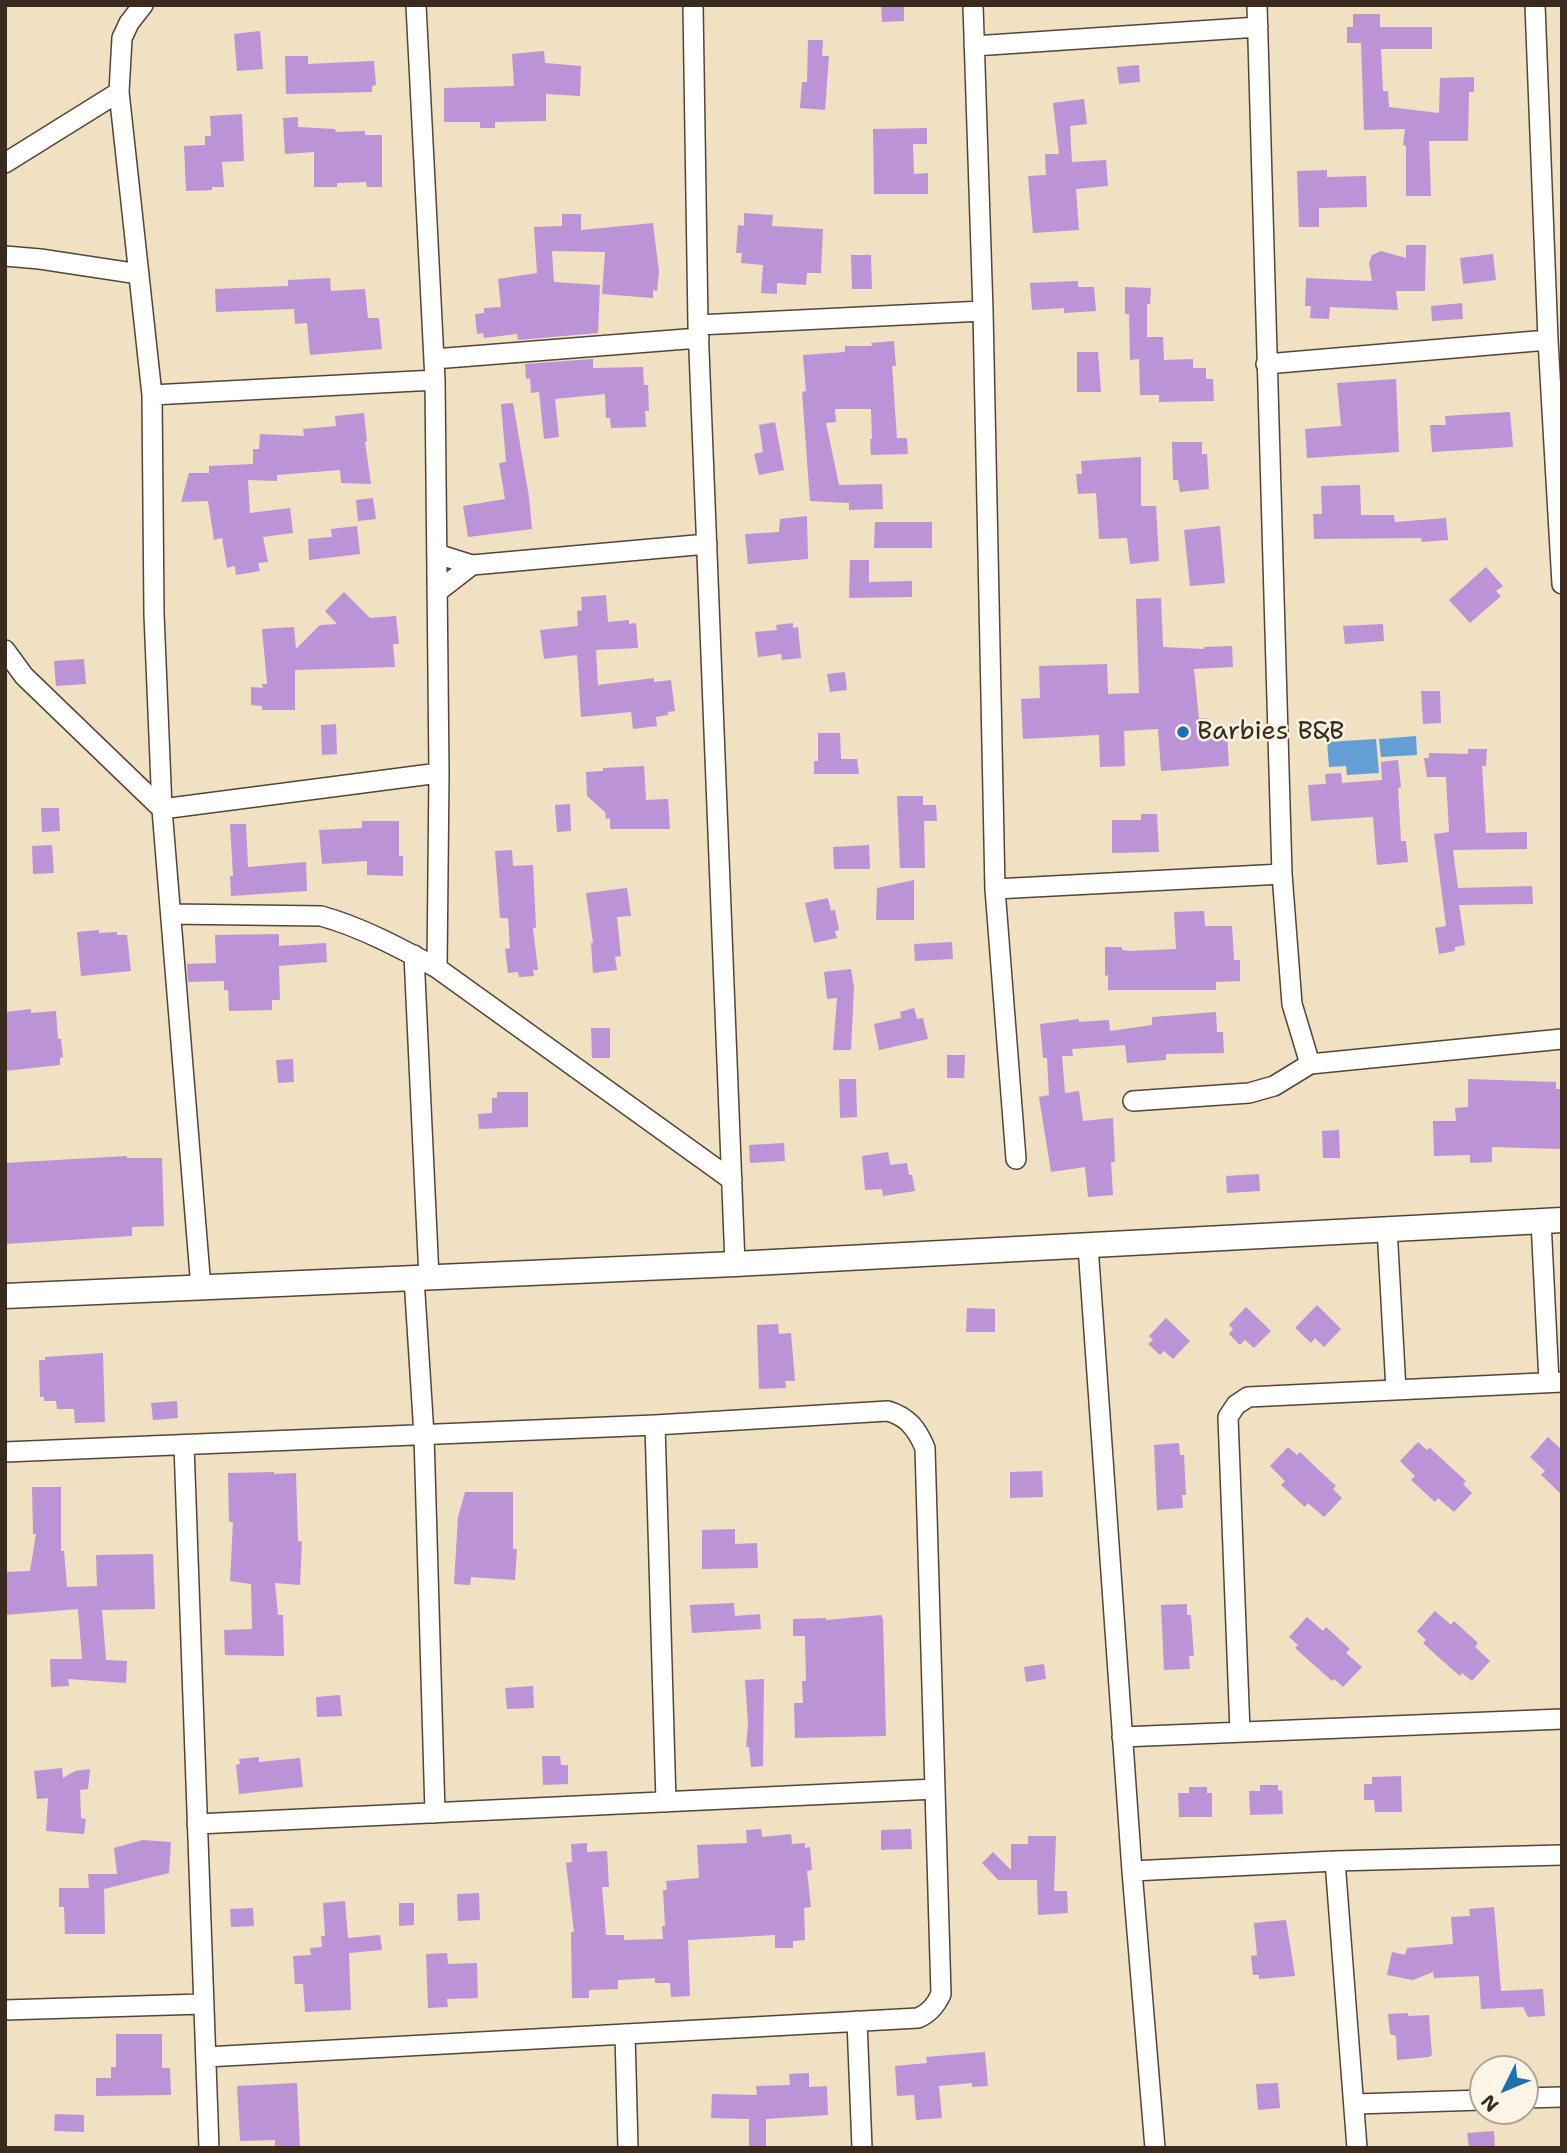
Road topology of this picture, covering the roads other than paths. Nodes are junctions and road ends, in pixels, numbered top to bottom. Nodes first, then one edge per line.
1 (143, 5) edge
2 (416, 5) edge
3 (693, 5) edge
4 (973, 5) edge
5 (1257, 5) edge
6 (1535, 5) edge
7 (1258, 27) junction
8 (974, 46) junction
9 (119, 92) junction
10 (5, 163) edge
11 (5, 256) edge
12 (1553, 273) edge
13 (139, 274) junction
14 (983, 311) junction
15 (699, 331) junction
16 (1548, 340) junction
17 (434, 359) junction
18 (1266, 364) junction
19 (435, 380) junction
20 (152, 395) junction
21 (707, 544) junction
22 (436, 554) junction
23 (472, 565) junction
24 (1562, 584) edge
25 (437, 592) junction
26 (5, 650) edge
27 (439, 773) junction
28 (162, 809) junction
29 (1282, 874) junction
30 (995, 889) junction
31 (172, 914) junction
32 (414, 956) junction
33 (437, 968) junction
34 (1562, 1039) edge
35 (1310, 1064) junction
36 (1133, 1101) dead end
37 (1016, 1159) dead end
38 (732, 1180) junction
39 (1552, 1221) edge
40 (1387, 1228) junction
41 (1088, 1246) junction
42 (735, 1264) junction
43 (422, 1278) junction
44 (201, 1288) junction
45 (5, 1296) edge
46 (1555, 1382) edge
47 (1396, 1390) junction
48 (655, 1425) junction
49 (424, 1434) junction
50 (184, 1445) junction
51 (5, 1452) edge
52 (1562, 1719) edge
53 (1240, 1732) junction
54 (1122, 1737) junction
55 (935, 1788) junction
56 (666, 1802) junction
57 (435, 1813) junction
58 (197, 1824) junction
59 (1562, 1855) edge
60 (1335, 1861) junction
61 (1132, 1871) junction
62 (202, 2004) junction
63 (5, 2010) edge
64 (857, 2021) junction
65 (625, 2034) junction
66 (206, 2057) junction
67 (1562, 2097) edge
68 (1539, 2098) edge
69 (1469, 2100) edge
70 (1355, 2104) junction
71 (209, 2148) edge
72 (628, 2148) edge
73 (862, 2148) edge
74 (1155, 2148) edge
75 (1357, 2148) edge

1 - 9 street
2 - 17 street
3 - 15 street
4 - 8 street
5 - 7 street
6 - 12 street
7 - 8 street
7 - 18 street
8 - 14 street
9 - 10 street
9 - 13 street
11 - 13 street
12 - 16 street
13 - 20 street
14 - 15 street
14 - 30 street
15 - 17 street
15 - 21 street
16 - 18 street
16 - 24 street
17 - 19 street
18 - 29 street
19 - 20 street
19 - 22 street
20 - 28 street
21 - 23 street
21 - 38 street
22 - 23 street
22 - 25 street
23 - 25 street
25 - 27 street
26 - 28 street
27 - 28 street
27 - 33 street
28 - 31 street
29 - 30 street
29 - 35 street
30 - 37 street
31 - 32 street
31 - 44 street
32 - 33 street
32 - 43 street
33 - 38 street
34 - 35 street
35 - 36 street
38 - 42 street
39 - 40 street
39 - 46 street
40 - 41 street
40 - 47 street
41 - 42 street
41 - 54 street
42 - 43 street
43 - 44 street
43 - 49 street
44 - 45 street
46 - 47 street
47 - 53 street
48 - 49 street
48 - 55 street
48 - 56 street
49 - 50 street
49 - 57 street
50 - 51 street
50 - 58 street
52 - 53 street
53 - 54 street
54 - 61 street
55 - 56 street
55 - 64 street
56 - 57 street
57 - 58 street
58 - 62 street
59 - 60 street
60 - 61 street
60 - 70 street
61 - 74 street
62 - 63 street
62 - 66 street
64 - 65 street
64 - 73 street
65 - 66 street
65 - 72 street
66 - 71 street
67 - 68 street
69 - 70 street
70 - 75 street

